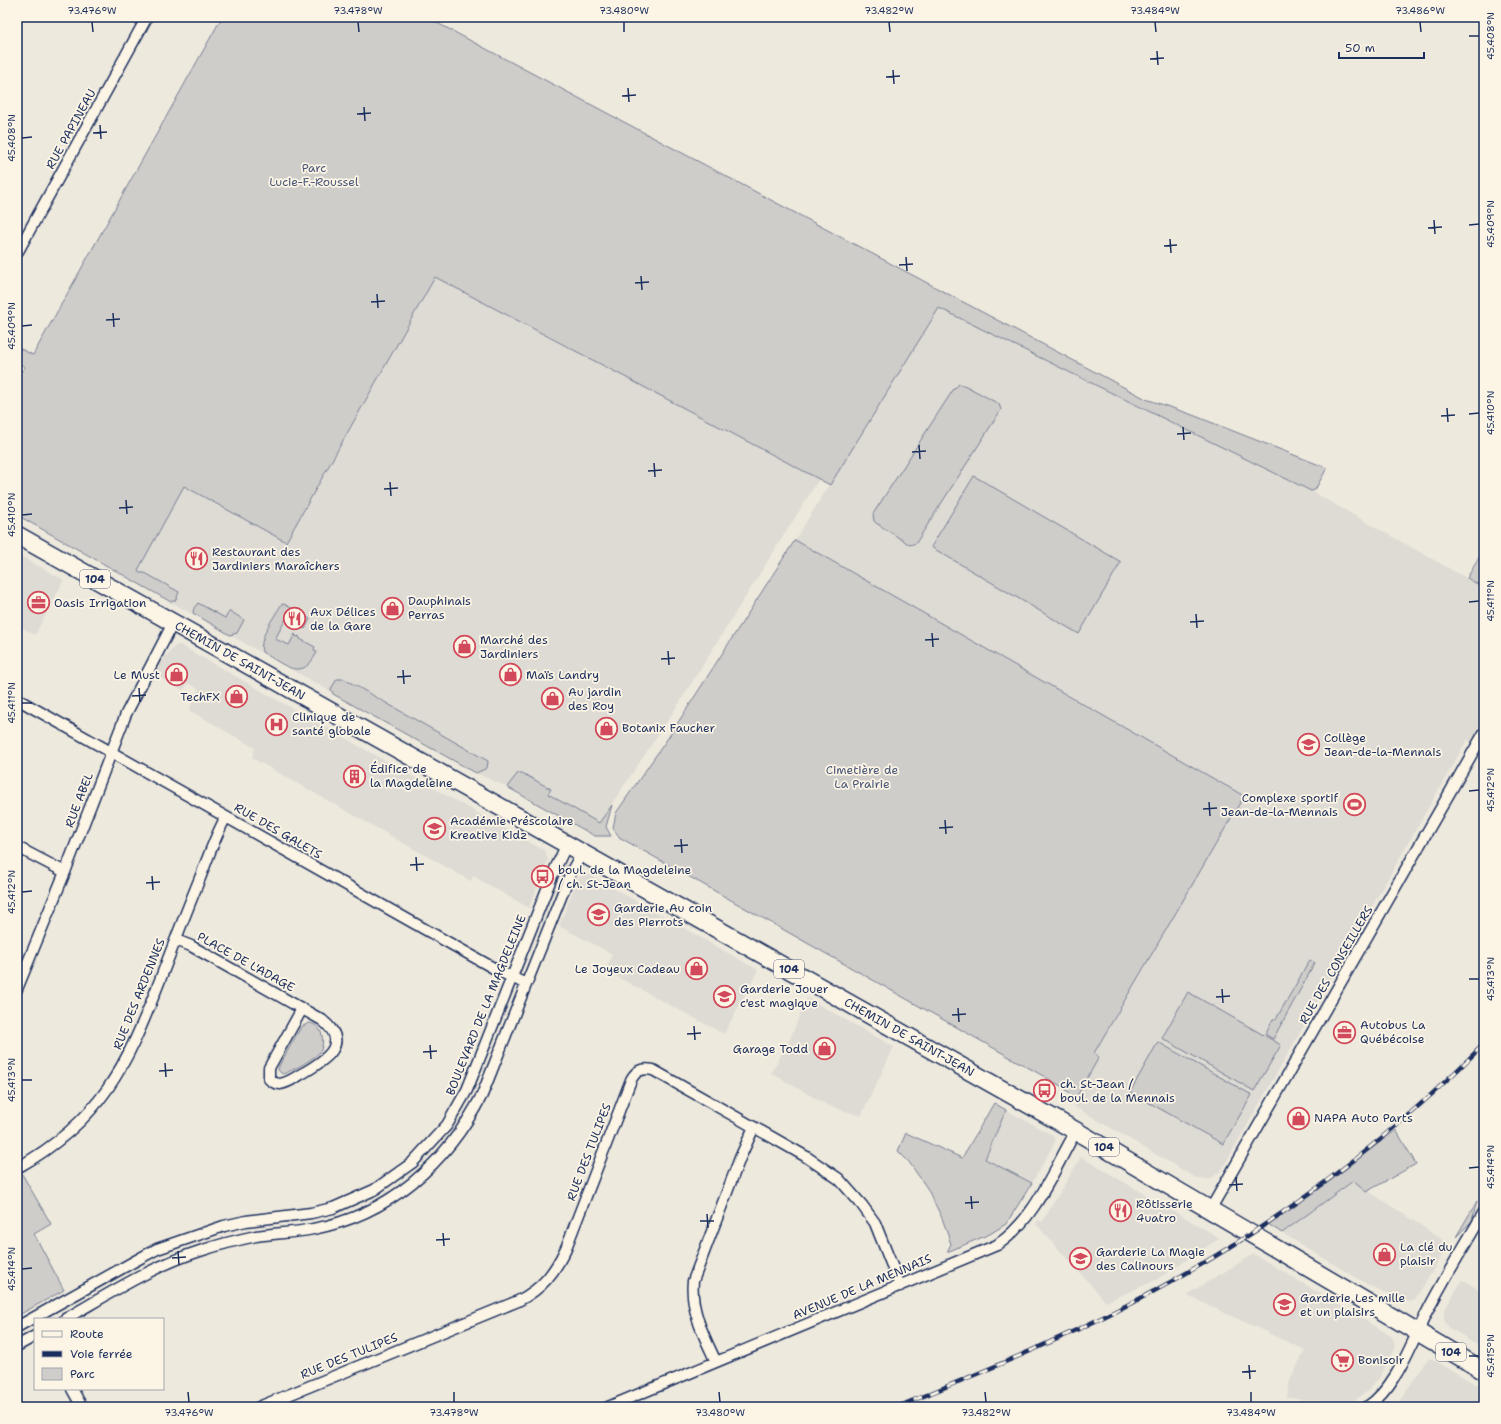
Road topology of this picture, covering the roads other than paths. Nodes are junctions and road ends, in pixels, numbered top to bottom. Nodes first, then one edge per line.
1 (148, 17) edge
2 (17, 253) edge
3 (17, 535) edge
4 (173, 623) junction
5 (17, 699) edge
6 (1482, 739) edge
7 (111, 752) junction
8 (226, 817) junction
9 (17, 847) edge
10 (574, 848) junction
11 (65, 872) junction
12 (176, 940) junction
13 (511, 978) junction
14 (526, 984) junction
15 (17, 989) edge
16 (302, 1009) junction
17 (754, 1127) junction
18 (1076, 1131) junction
19 (17, 1168) edge
20 (1210, 1210) junction
21 (1483, 1214) edge
22 (284, 1216) junction
23 (286, 1233) junction
24 (900, 1286) junction
25 (38, 1318) edge
26 (67, 1318) edge
27 (34, 1320) edge
28 (17, 1327) edge
29 (1418, 1332) junction
30 (34, 1337) edge
31 (17, 1346) edge
32 (716, 1362) junction
33 (1484, 1371) edge
34 (73, 1390) edge
35 (82, 1407) edge
36 (259, 1407) edge
37 (608, 1407) edge
38 (1367, 1407) edge

1 - 2 street, RUE PAPINEAU
3 - 4 main road, CHEMIN DE SAINT-JEAN / 104
4 - 7 street, RUE ABEL
4 - 10 main road, CHEMIN DE SAINT-JEAN / 104
5 - 7 street, RUE DES GALETS
6 - 20 street, RUE DES CONSEILLERS
7 - 8 street, RUE DES GALETS
7 - 11 street, RUE ABEL
8 - 12 street, RUE DES ARDENNES
8 - 13 street, RUE DES GALETS
9 - 11 street
10 - 13 street, BOULEVARD DE LA MAGDELEINE
10 - 14 street
10 - 18 main road, CHEMIN DE SAINT-JEAN / 104
11 - 15 street, RUE ABEL
12 - 16 street, PLACE DE L'ADAGE
12 - 19 street, RUE DES ARDENNES
13 - 14 street, RUE DES GALETS
13 - 22 street, BOULEVARD DE LA MAGDELEINE
14 - 23 street
16 - 16 street, PLACE DE L'ADAGE
17 - 24 street, RUE DES TULIPES
17 - 32 street
17 - 36 street, RUE DES TULIPES
18 - 20 main road, CHEMIN DE SAINT-JEAN / 104
18 - 24 street, AVENUE DE LA MENNAIS
20 - 29 main road, CHEMIN DE SAINT-JEAN / 104
21 - 29 street
22 - 23 street
22 - 25 street, BOULEVARD DE LA MAGDELEINE
23 - 26 street
24 - 32 street, AVENUE DE LA MENNAIS
27 - 28 street, BOULEVARD DE LA MAGDELEINE
29 - 33 main road, CHEMIN DE SAINT-JEAN / 104
29 - 38 street
30 - 31 street
32 - 37 street, AVENUE DE LA MENNAIS
34 - 35 street

